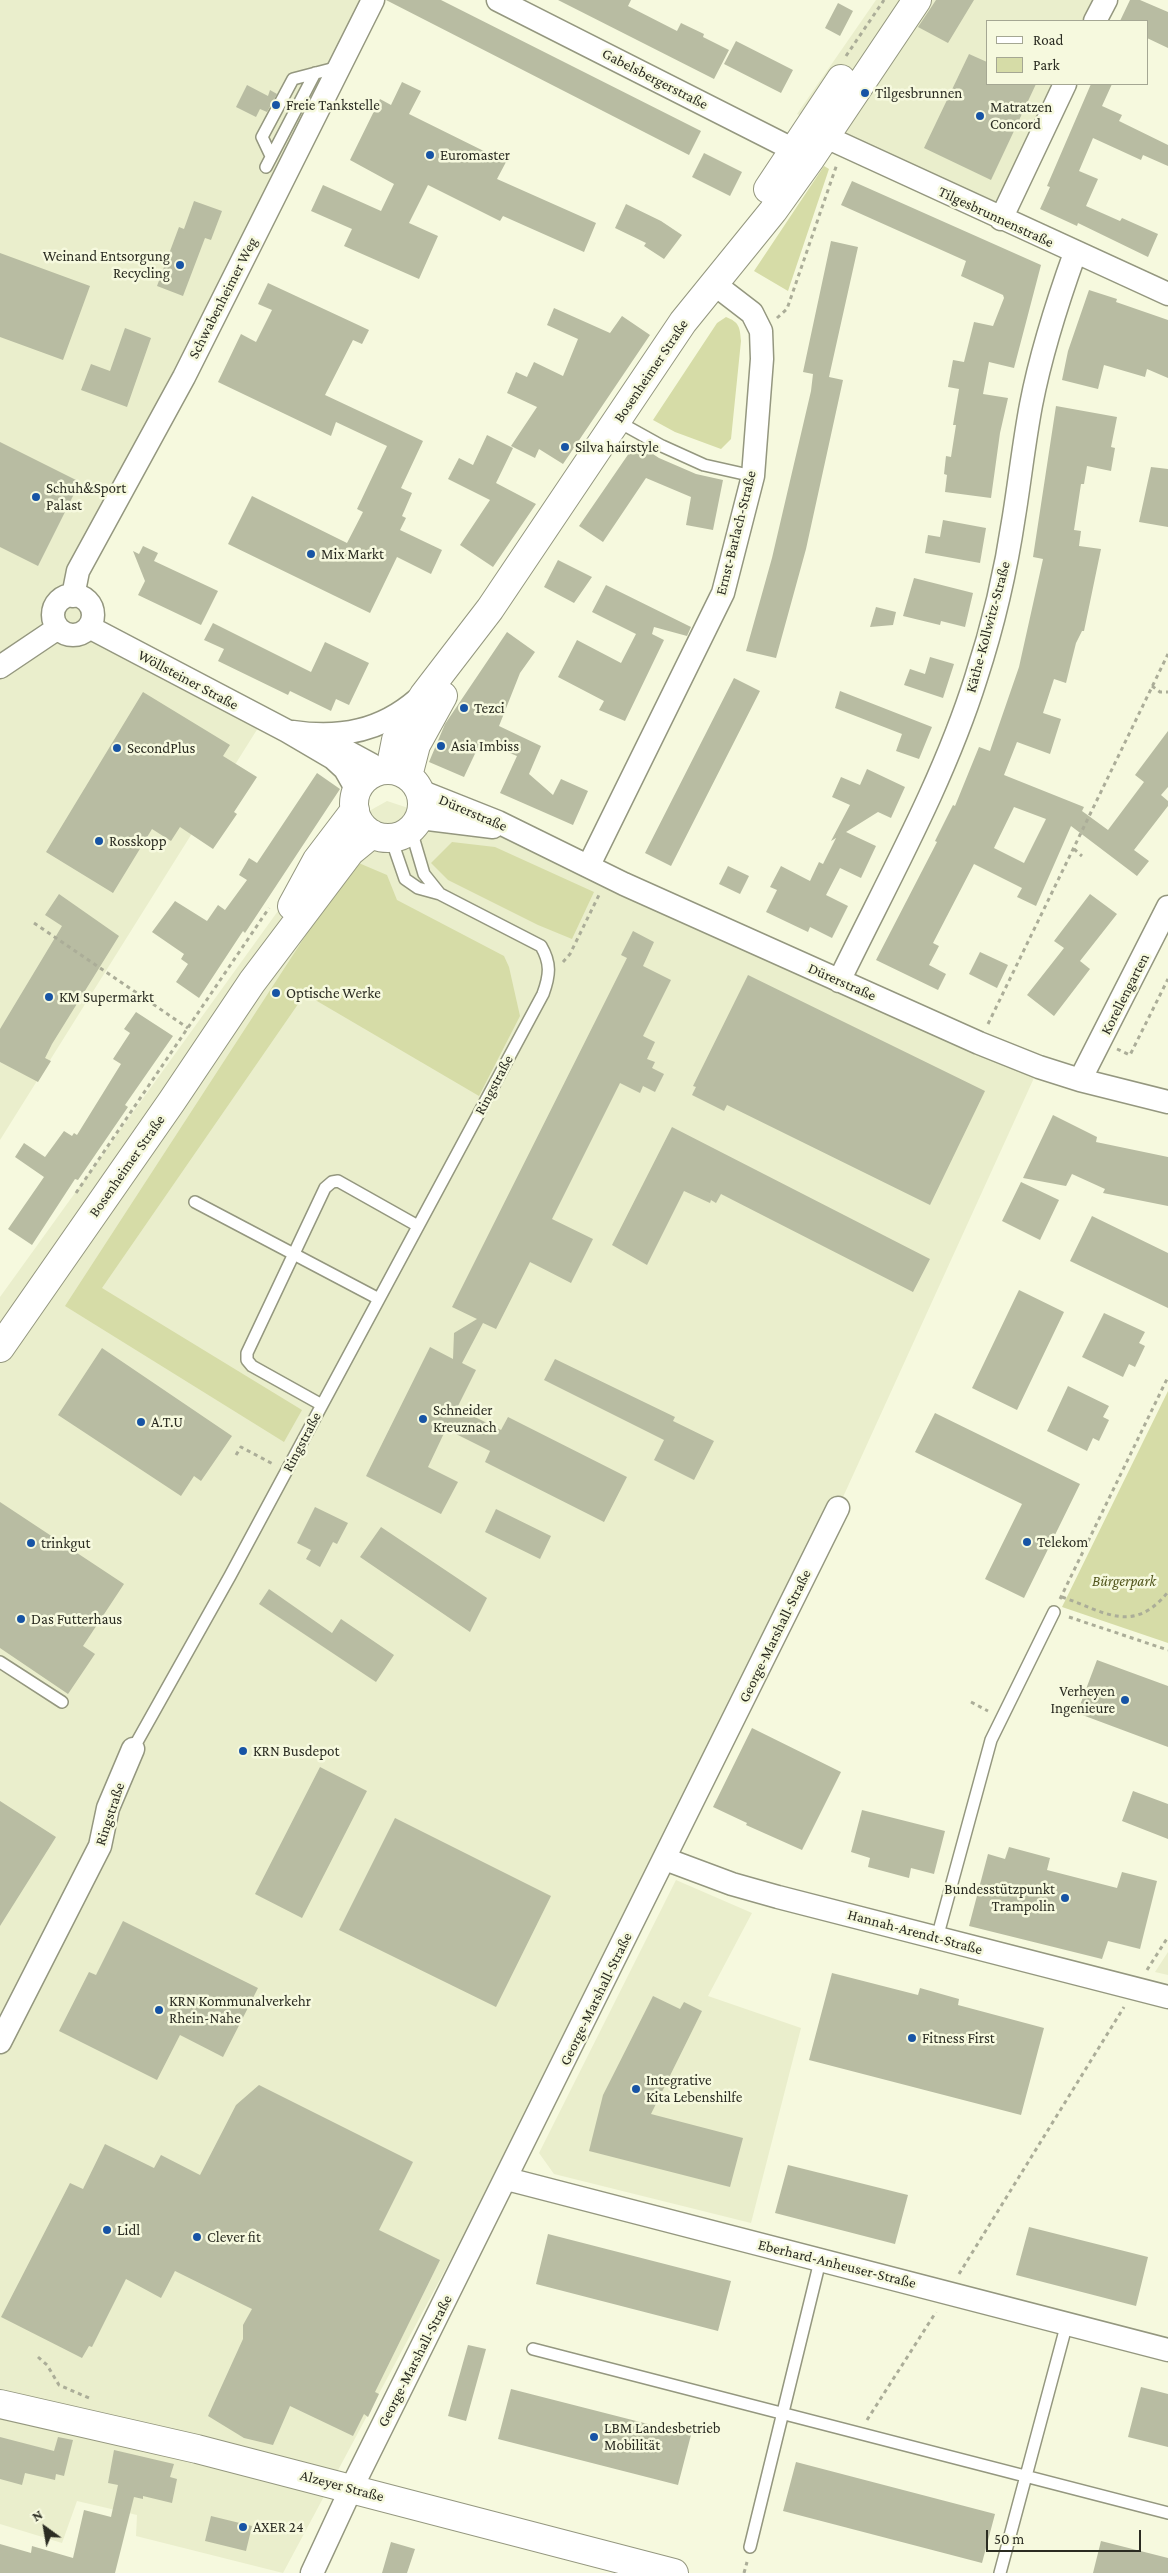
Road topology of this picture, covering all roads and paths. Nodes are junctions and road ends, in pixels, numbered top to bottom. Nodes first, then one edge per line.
1 (374, 0) edge
2 (498, 0) edge
3 (884, 0) edge
4 (895, 0) edge
5 (917, 0) edge
6 (1106, 0) edge
7 (1096, 20) edge
8 (844, 59) dead end
9 (339, 67) junction
10 (315, 73) junction
11 (1065, 85) edge
12 (817, 151) junction
13 (271, 156) junction
14 (266, 167) dead end
15 (1001, 219) junction
16 (1075, 253) junction
17 (713, 283) junction
18 (1168, 294) edge
19 (761, 331) junction
20 (617, 420) junction
21 (753, 476) junction
22 (73, 596) junction
23 (490, 609) junction
24 (58, 628) junction
25 (89, 628) junction
26 (1168, 654) edge
27 (0, 667) edge
28 (1152, 686) junction
29 (1168, 692) edge
30 (424, 695) junction
31 (287, 731) junction
32 (316, 735) junction
33 (356, 800) junction
34 (398, 804) junction
35 (1074, 849) junction
36 (1082, 856) dead end
37 (589, 866) junction
38 (608, 876) junction
39 (440, 894) junction
40 (274, 900) dead end
41 (1168, 908) edge
42 (34, 923) dead end
43 (549, 977) junction
44 (1168, 979) edge
45 (839, 981) junction
46 (252, 982) junction
47 (188, 1028) junction
48 (979, 1043) junction
49 (1130, 1055) dead end
50 (1080, 1080) junction
51 (1168, 1102) edge
52 (73, 1198) dead end
53 (195, 1202) dead end
54 (418, 1226) junction
55 (293, 1253) junction
56 (379, 1299) junction
57 (0, 1348) edge
58 (1168, 1377) edge
59 (322, 1405) junction
60 (236, 1455) dead end
61 (286, 1472) junction
62 (838, 1508) dead end
63 (1168, 1592) edge
64 (1061, 1597) junction
65 (1054, 1612) junction
66 (1168, 1650) edge
67 (0, 1662) edge
68 (62, 1702) dead end
69 (134, 1749) joint
70 (665, 1860) junction
71 (1168, 1937) edge
72 (937, 1938) junction
73 (1136, 1989) junction
74 (1168, 1997) edge
75 (0, 2042) edge
76 (507, 2179) junction
77 (820, 2261) junction
78 (948, 2292) junction
79 (1067, 2323) junction
80 (533, 2349) dead end
81 (1168, 2350) edge
82 (38, 2357) dead end
83 (89, 2398) dead end
84 (3, 2404) edge
85 (783, 2413) junction
86 (859, 2433) junction
87 (1026, 2477) junction
88 (351, 2488) junction
89 (1168, 2513) edge
90 (750, 2547) dead end
91 (312, 2573) edge
92 (674, 2573) edge
93 (1000, 2573) edge

1 - 9 street, Schwabenheimer Weg
2 - 12 street, Gabelsbergerstraße
3 - 8 path
4 - 12 street, Bosenheimer Straße
5 - 12 street, Bosenheimer Straße
6 - 7 street
9 - 10 lane
9 - 22 street, Schwabenheimer Weg
10 - 13 lane
10 - 13 lane
11 - 15 street
12 - 15 street, Tilgesbrunnenstraße
12 - 17 street, Bosenheimer Straße
12 - 19 path
13 - 14 lane
15 - 16 street, Tilgesbrunnenstraße
16 - 18 street, Tilgesbrunnenstraße
16 - 45 street, Käthe-Kollwitz-Straße
17 - 19 street, Ernst-Barlach-Straße
17 - 20 street, Bosenheimer Straße
19 - 21 street, Ernst-Barlach-Straße
20 - 21 lane
20 - 23 street, Bosenheimer Straße
21 - 37 street, Ernst-Barlach-Straße
22 - 24 street
22 - 25 street
23 - 30 street, Bosenheimer Straße
23 - 34 street, Bosenheimer Straße
24 - 25 street
24 - 27 street
25 - 31 street, Wöllsteiner Straße
26 - 28 path
28 - 29 path
28 - 35 path
30 - 32 street, Wöllsteiner Straße
30 - 34 street, Bosenheimer Straße
31 - 32 street, Wöllsteiner Straße
31 - 33 street, Wöllsteiner Straße
32 - 34 street, Wöllsteiner Straße
33 - 34 street, Bosenheimer Straße
33 - 34 street
33 - 46 street, Bosenheimer Straße
34 - 37 street, Dürerstraße
34 - 39 lane
34 - 39 lane
34 - 46 street, Bosenheimer Straße
35 - 36 path
35 - 48 path
37 - 38 street, Dürerstraße
38 - 43 path
38 - 45 street, Dürerstraße
39 - 43 lane
40 - 47 path
41 - 50 street, Korellengarten
42 - 47 path
43 - 54 lane, Ringstraße
44 - 49 path
45 - 48 street, Dürerstraße
46 - 57 street, Bosenheimer Straße
47 - 52 path
48 - 50 street, Dürerstraße
50 - 51 street, Dürerstraße
53 - 55 lane
54 - 55 lane
54 - 56 lane, Ringstraße
55 - 56 lane
55 - 59 lane
56 - 59 lane, Ringstraße
58 - 64 path
59 - 61 lane, Ringstraße
60 - 61 path
61 - 69 lane, Ringstraße
62 - 70 street, George-Marshall-Straße
63 - 64 path
64 - 65 path
65 - 66 path
65 - 72 lane
67 - 68 lane
69 - 75 street, Ringstraße
70 - 72 street, Hannah-Arendt-Straße
70 - 76 street, George-Marshall-Straße
71 - 73 path
72 - 73 street, Hannah-Arendt-Straße
73 - 74 street, Hannah-Arendt-Straße
73 - 78 path
76 - 77 street, Eberhard-Anheuser-Straße
76 - 88 street, George-Marshall-Straße
77 - 78 street, Eberhard-Anheuser-Straße
77 - 85 lane
78 - 79 street, Eberhard-Anheuser-Straße
78 - 86 path
79 - 81 street, Eberhard-Anheuser-Straße
79 - 87 lane
80 - 85 lane
82 - 83 path
84 - 88 street, Alzeyer Straße
85 - 86 lane
85 - 90 lane
86 - 87 lane
87 - 89 lane
87 - 93 lane
88 - 91 street, George-Marshall-Straße
88 - 92 street, Alzeyer Straße

